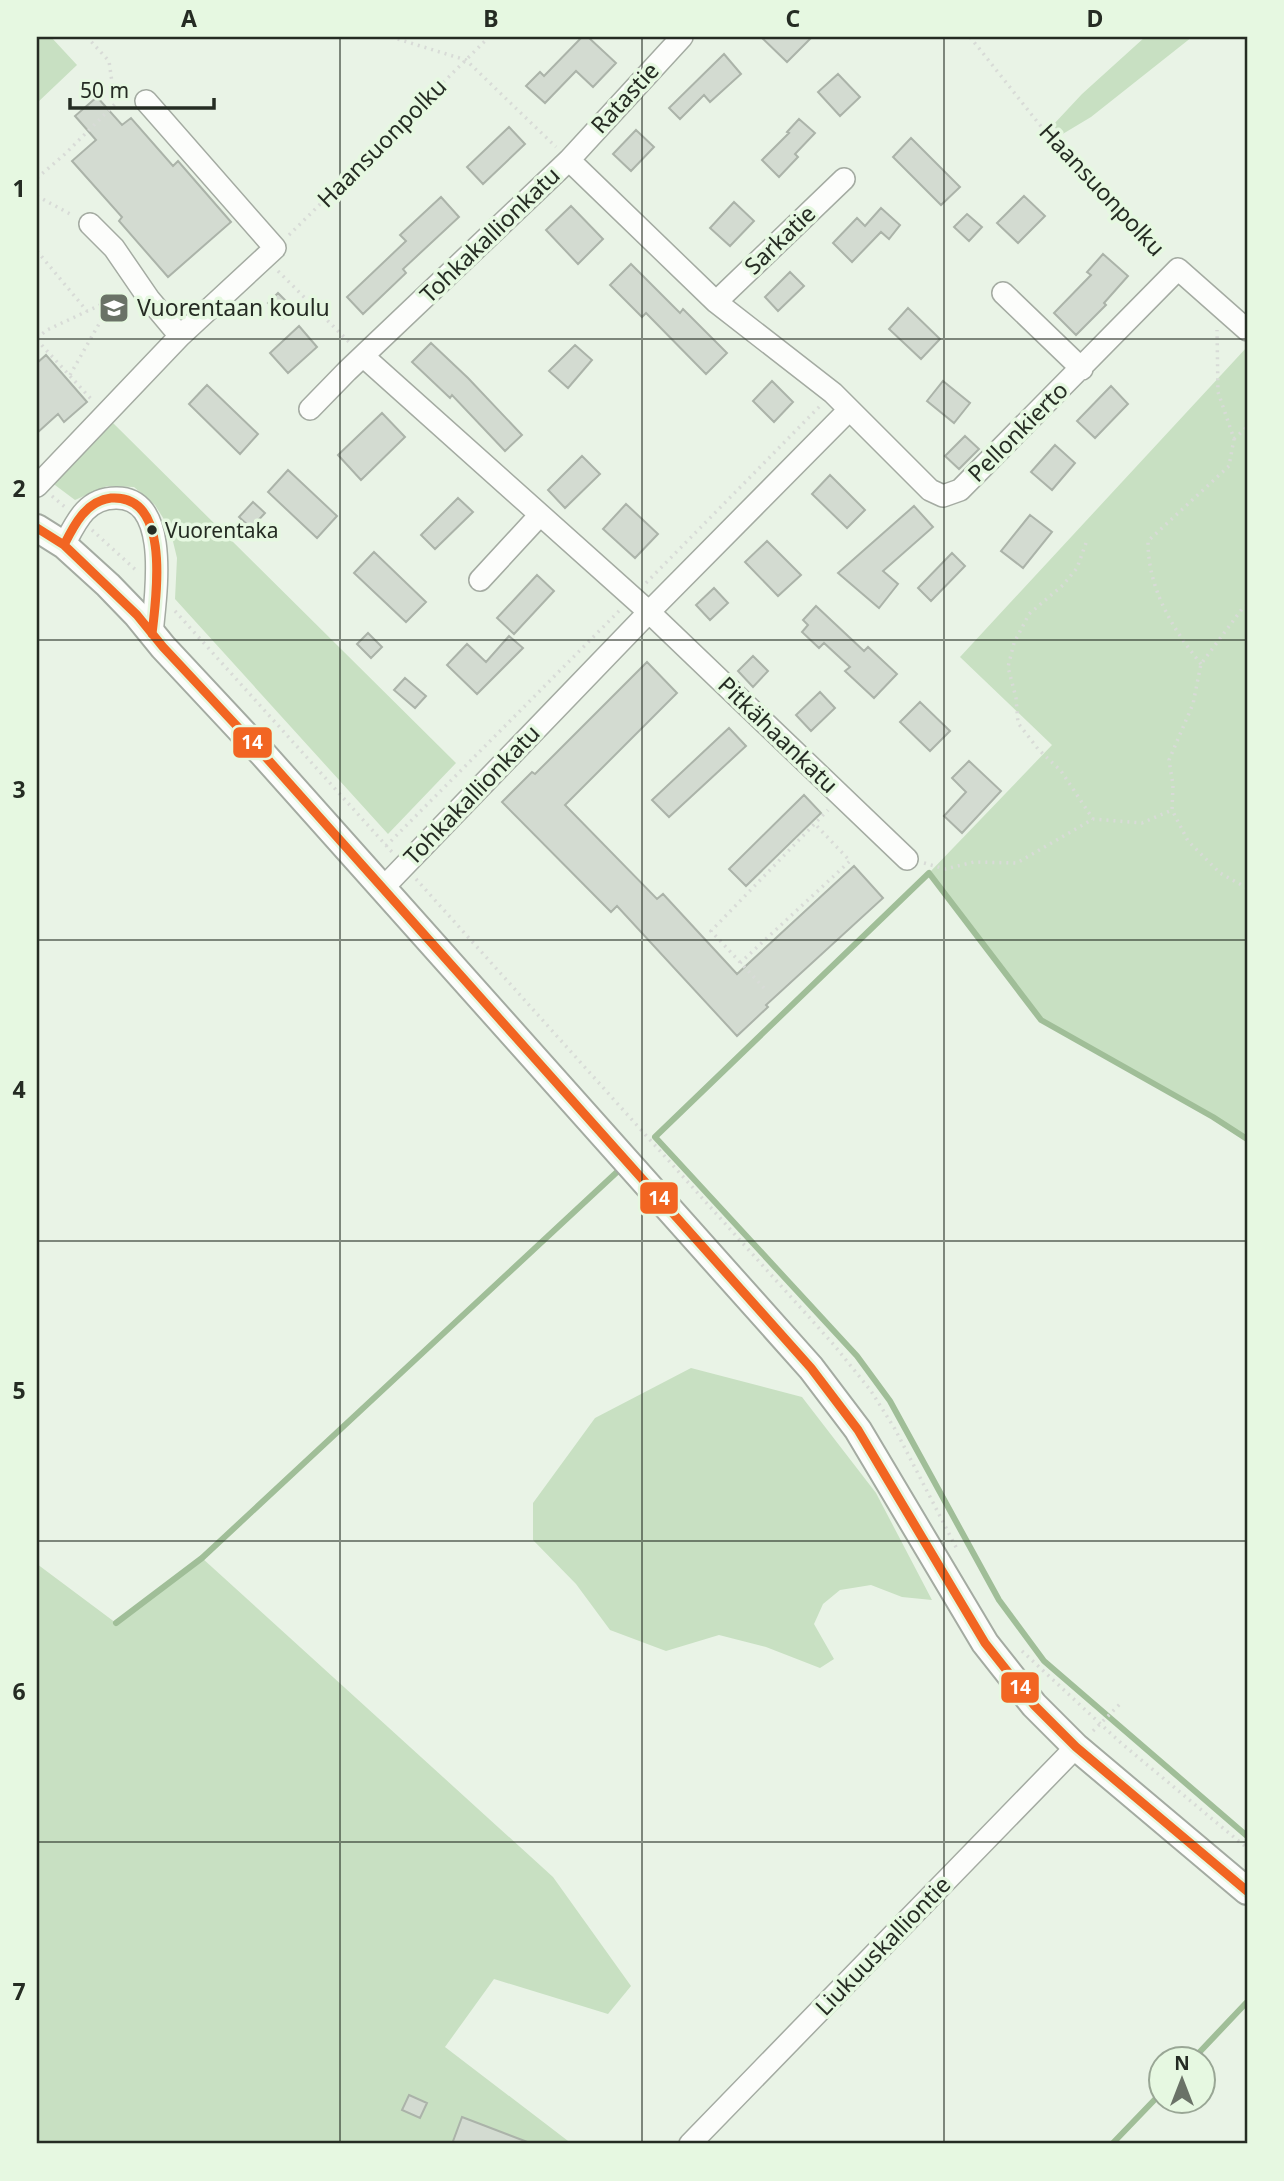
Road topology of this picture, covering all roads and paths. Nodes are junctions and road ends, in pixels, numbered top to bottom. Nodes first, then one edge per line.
1 (87, 37) edge
2 (391, 37) edge
3 (489, 37) edge
4 (682, 37) edge
5 (970, 37) edge
6 (466, 60) junction
7 (146, 101) dead end
8 (569, 160) junction
9 (37, 178) edge
10 (844, 178) dead end
11 (37, 196) edge
12 (90, 224) joint
13 (37, 251) edge
14 (270, 253) junction
15 (1178, 269) junction
16 (135, 279) junction
17 (1003, 293) dead end
18 (113, 299) junction
19 (716, 302) junction
20 (1219, 304) junction
21 (87, 311) junction
22 (1247, 330) edge
23 (180, 336) junction
24 (37, 339) edge
25 (363, 356) junction
26 (1082, 369) junction
27 (69, 375) junction
28 (832, 393) junction
29 (310, 409) dead end
30 (849, 410) junction
31 (105, 415) junction
32 (1247, 427) edge
33 (1234, 439) junction
34 (37, 486) edge
35 (539, 516) junction
36 (37, 528) edge
37 (1086, 543) dead end
38 (64, 545) junction
39 (480, 580) dead end
40 (632, 597) junction
41 (1247, 605) edge
42 (649, 612) junction
43 (152, 634) junction
44 (1201, 664) junction
45 (842, 796) junction
46 (1172, 810) junction
47 (1093, 819) junction
48 (815, 824) junction
49 (386, 846) dead end
50 (907, 859) joint
51 (383, 888) junction
52 (1247, 888) edge
53 (740, 962) junction
54 (764, 988) dead end
55 (1122, 1702) dead end
56 (1105, 1718) dead end
57 (1076, 1747) junction
58 (1247, 1891) edge
59 (690, 2144) edge

1 - 9 path
2 - 6 path
3 - 6 path, Haansuonpolku
4 - 8 street, Ratastie
5 - 15 path, Haansuonpolku
6 - 8 path
6 - 14 path, Haansuonpolku
7 - 14 street
8 - 19 street, Tohkakallionkatu
8 - 25 street, Tohkakallionkatu
10 - 19 street, Sarkatie
11 - 12 path
12 - 16 street
13 - 21 path
14 - 23 street
14 - 25 path
15 - 20 street, Haansuonpolku
15 - 26 street, Pellonkierto
16 - 18 path
16 - 23 street
17 - 26 street
18 - 21 path
18 - 27 path
19 - 28 street, Tohkakallionkatu
20 - 22 street, Haansuonpolku
20 - 33 path
21 - 24 path
23 - 31 street
24 - 27 path
25 - 29 street, Tohkakallionkatu
25 - 35 street
26 - 30 street, Pellonkierto
27 - 31 path
28 - 30 street, Tohkakallionkatu
28 - 40 path
30 - 42 street, Tohkakallionkatu
31 - 34 street
32 - 33 path
33 - 44 path
35 - 39 street
35 - 40 street
36 - 38 main road
37 - 47 path
38 - 43 main road
38 - 43 street
40 - 42 street
40 - 49 path
41 - 44 path
42 - 45 street, Pitkähaankatu
42 - 51 street, Tohkakallionkatu
43 - 51 main road
44 - 46 path
45 - 48 path
45 - 50 street, Pitkähaankatu
46 - 47 path
46 - 52 path
47 - 50 path
48 - 53 path
48 - 53 path
51 - 57 main road
53 - 54 path
55 - 56 path
57 - 58 main road
57 - 59 street, Liukuuskalliontie

